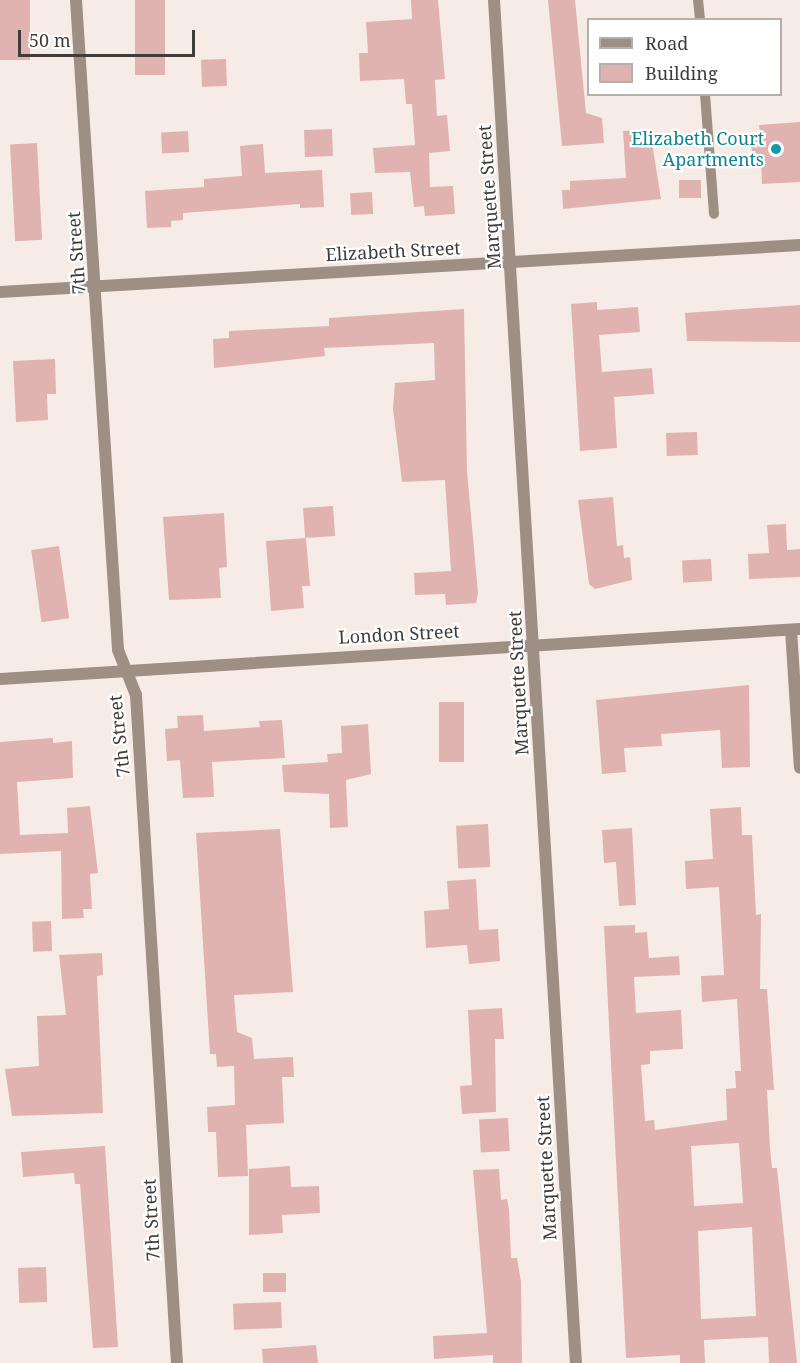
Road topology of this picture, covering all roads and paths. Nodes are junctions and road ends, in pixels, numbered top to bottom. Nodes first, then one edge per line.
1 (76, 0) edge
2 (494, 0) edge
3 (698, 0) edge
4 (700, 18) edge
5 (705, 96) edge
6 (714, 214) dead end
7 (800, 245) edge
8 (511, 263) junction
9 (97, 286) junction
10 (0, 292) edge
11 (796, 629) edge
12 (534, 645) junction
13 (127, 671) junction
14 (0, 679) edge
15 (800, 768) edge
16 (177, 1363) edge
17 (576, 1363) edge

1 - 9 street, 7th Street
2 - 8 street, Marquette Street
3 - 4 lane
5 - 6 lane
7 - 8 street, Elizabeth Street
8 - 9 street, Elizabeth Street
8 - 12 street, Marquette Street
9 - 10 street, Elizabeth Street
9 - 13 street, 7th Street
11 - 12 street, London Street
11 - 15 street
12 - 13 street, London Street
12 - 17 street, Marquette Street
13 - 14 street, London Street
13 - 16 street, 7th Street

